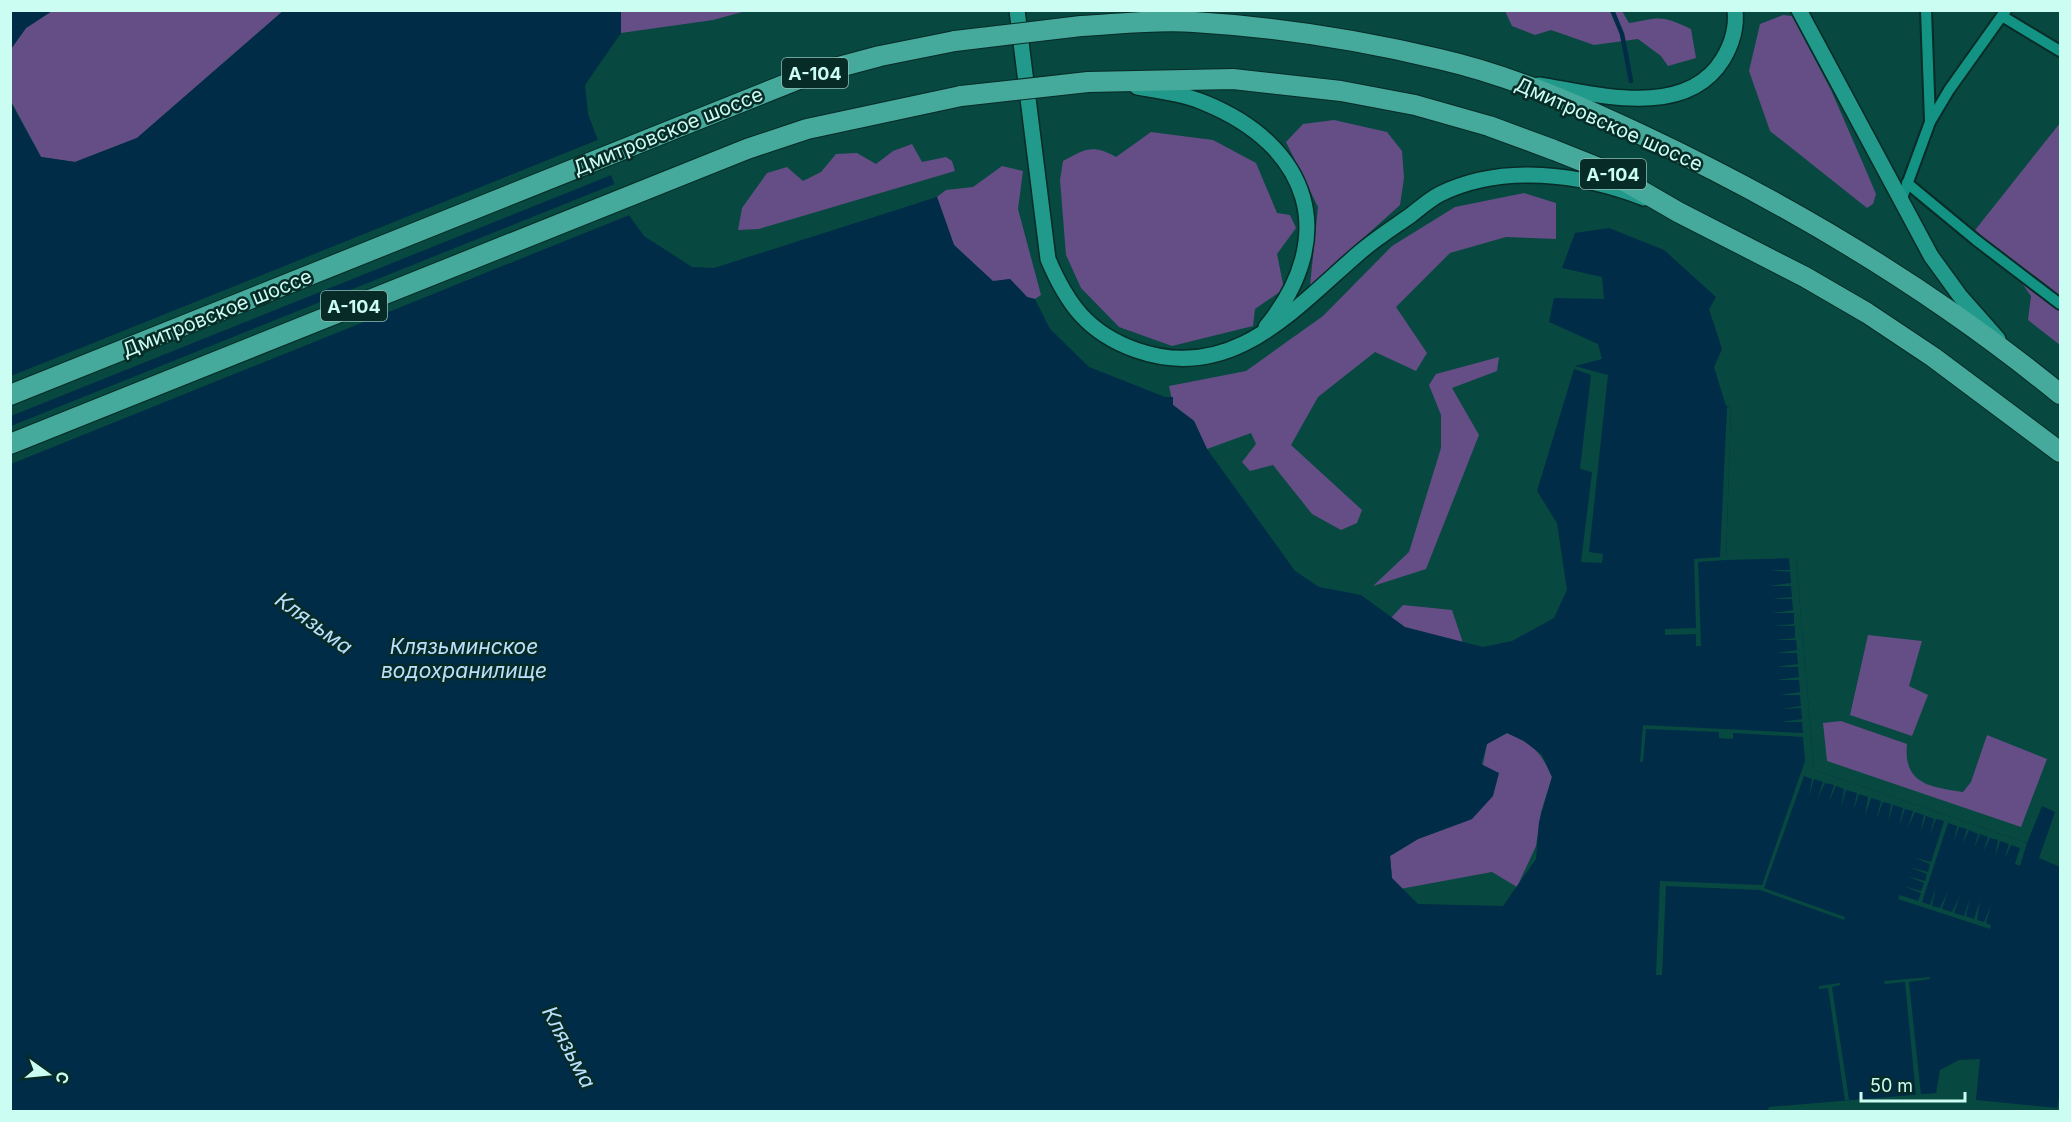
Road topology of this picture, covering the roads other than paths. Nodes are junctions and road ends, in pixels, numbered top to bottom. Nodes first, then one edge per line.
1 (1017, 10) edge
2 (1735, 10) edge
3 (1799, 10) edge
4 (1926, 10) edge
5 (2004, 13) edge
6 (2061, 51) edge
7 (1510, 80) junction
8 (1093, 82) junction
9 (1930, 122) junction
10 (1907, 183) junction
11 (1901, 201) junction
12 (1678, 212) junction
13 (2061, 304) edge
14 (1256, 339) junction
15 (2012, 355) junction
16 (2061, 394) edge
17 (10, 395) edge
18 (10, 444) edge
19 (2061, 452) edge

1 - 14 main road
2 - 7 main road
3 - 11 main road
4 - 9 street
5 - 6 street
5 - 9 street
7 - 15 highway, Дмитровское шоссе / А-104
7 - 17 highway, Дмитровское шоссе / А-104, bridge
8 - 12 highway, А-104
8 - 14 main road
8 - 18 highway, А-104, bridge
9 - 10 street
10 - 11 street
10 - 13 street
11 - 15 main road
12 - 14 main road
12 - 19 highway, А-104
15 - 16 highway, Дмитровское шоссе / А-104

